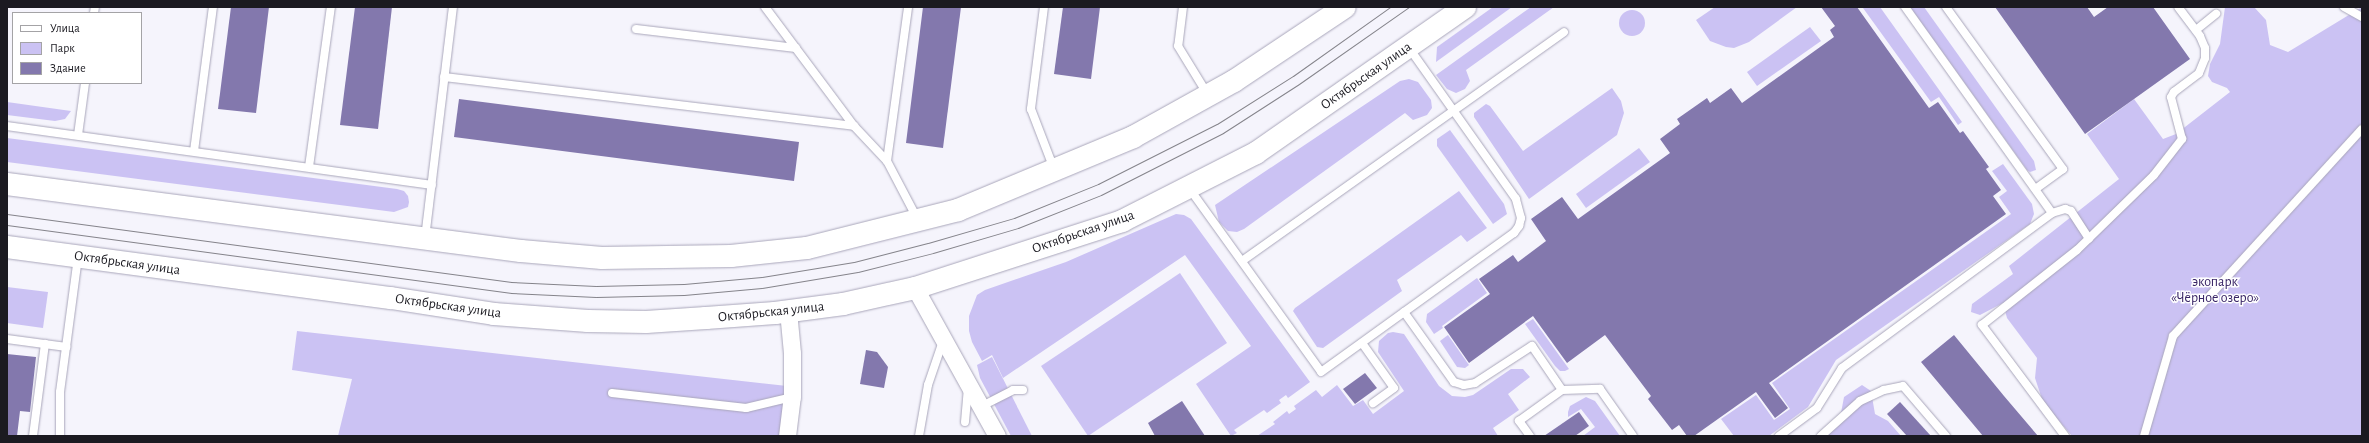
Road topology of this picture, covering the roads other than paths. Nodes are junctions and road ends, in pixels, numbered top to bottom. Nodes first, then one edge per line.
1 (212, 7) edge
2 (331, 7) edge
3 (453, 7) edge
4 (765, 7) edge
5 (908, 7) edge
6 (1044, 7) edge
7 (1183, 7) edge
8 (1345, 7) edge
9 (1465, 7) edge
10 (1905, 7) edge
11 (1946, 7) edge
12 (2178, 7) edge
13 (2344, 7) edge
14 (2216, 14) dead end
15 (2362, 17) edge
16 (636, 29) dead end
17 (2196, 30) junction
18 (1564, 32) dead end
19 (1408, 47) junction
20 (796, 48) junction
21 (444, 77) junction
22 (85, 84) edge
23 (1208, 95) junction
24 (1453, 109) junction
25 (7, 126) edge
26 (854, 126) junction
27 (2362, 129) edge
28 (78, 135) junction
29 (194, 151) junction
30 (887, 161) junction
31 (309, 167) junction
32 (1054, 170) junction
33 (7, 184) edge
34 (432, 185) junction
35 (1189, 187) junction
36 (2035, 189) junction
37 (2052, 213) junction
38 (918, 220) junction
39 (425, 238) junction
40 (2089, 239) junction
41 (7, 247) edge
42 (78, 256) junction
43 (1242, 261) junction
44 (915, 288) junction
45 (788, 311) junction
46 (1404, 312) junction
47 (944, 338) junction
48 (7, 339) edge
49 (1362, 343) junction
50 (44, 344) junction
51 (66, 347) junction
52 (969, 383) junction
53 (1023, 390) dead end
54 (1562, 390) junction
55 (612, 394) dead end
56 (792, 397) junction
57 (1373, 403) dead end
58 (982, 406) junction
59 (965, 422) dead end
60 (33, 436) edge
61 (60, 436) edge
62 (787, 436) edge
63 (918, 436) edge
64 (998, 436) edge
65 (1530, 436) edge
66 (1633, 436) edge
67 (1779, 436) edge
68 (1821, 436) edge
69 (1946, 436) edge
70 (2065, 436) edge
71 (2144, 436) edge

1 - 29 lane
2 - 31 lane
3 - 21 lane
4 - 20 lane
5 - 30 lane
6 - 32 lane
7 - 23 lane
8 - 23 main road
9 - 19 main road, Октябрьская улица
10 - 36 lane
11 - 36 lane
12 - 17 lane
13 - 15 lane
14 - 17 lane
16 - 20 lane
17 - 40 lane
18 - 24 lane
19 - 24 lane
19 - 35 main road, Октябрьская улица
20 - 26 lane
21 - 26 lane
21 - 34 lane
22 - 28 lane
23 - 32 main road
24 - 43 lane
24 - 46 lane
25 - 28 lane
26 - 30 lane
27 - 71 lane
28 - 29 lane
29 - 31 lane
30 - 38 lane
31 - 34 lane
32 - 38 main road
33 - 39 main road
34 - 39 lane
35 - 43 lane
35 - 44 main road, Октябрьская улица
36 - 37 lane
37 - 40 lane
37 - 67 lane
38 - 39 main road
40 - 70 lane
41 - 42 main road, Октябрьская улица
42 - 45 main road, Октябрьская улица
42 - 51 lane
43 - 49 lane
44 - 45 main road, Октябрьская улица
44 - 47 street
45 - 56 street
46 - 49 lane
46 - 54 lane
47 - 52 street
47 - 63 lane
48 - 50 lane
49 - 57 lane
50 - 51 lane
50 - 60 lane
51 - 61 lane
52 - 58 street
52 - 59 lane
53 - 58 lane
54 - 65 lane
54 - 66 lane
55 - 56 lane
56 - 62 street
58 - 64 street
68 - 69 lane

